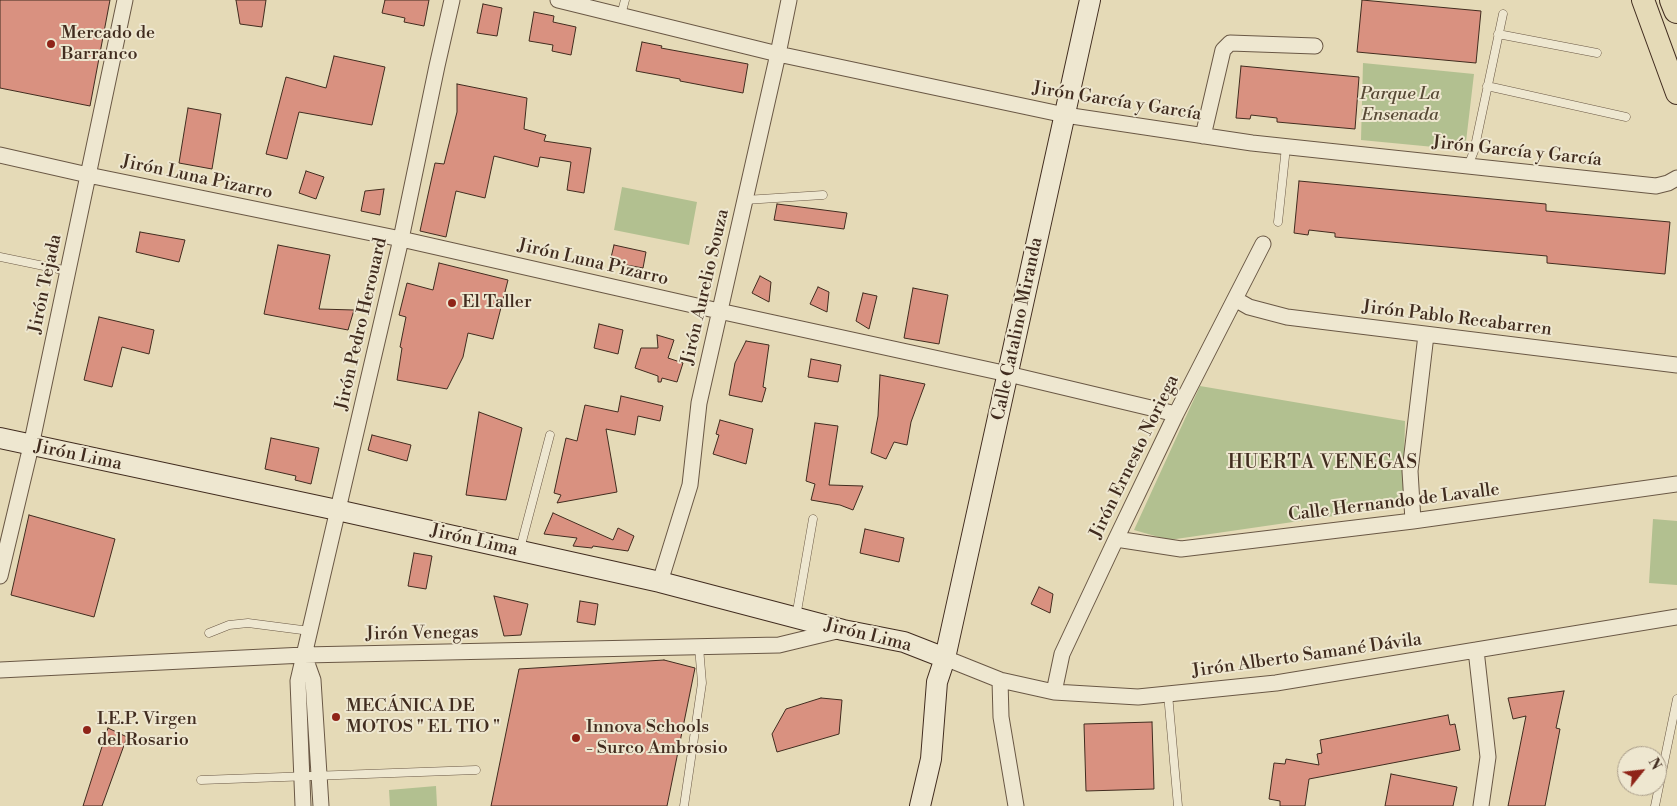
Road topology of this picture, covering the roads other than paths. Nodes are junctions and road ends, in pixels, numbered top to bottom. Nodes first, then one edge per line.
1 (126, 0) edge
2 (452, 0) edge
3 (558, 0) edge
4 (625, 0) edge
5 (789, 0) edge
6 (1090, 0) edge
7 (1643, 0) edge
8 (1673, 0) edge
9 (1677, 10) edge
10 (1502, 14) dead end
11 (621, 15) junction
12 (1498, 34) junction
13 (1315, 46) dead end
14 (1597, 53) dead end
15 (778, 54) junction
16 (1487, 86) junction
17 (1677, 93) edge
18 (1065, 115) junction
19 (1626, 117) dead end
20 (1203, 136) junction
21 (1286, 147) junction
22 (0, 155) edge
23 (1468, 166) junction
24 (88, 175) junction
25 (1677, 178) edge
26 (823, 195) dead end
27 (745, 200) junction
28 (1278, 222) dead end
29 (401, 239) junction
30 (1263, 244) dead end
31 (0, 257) edge
32 (68, 271) junction
33 (1235, 299) junction
34 (719, 311) junction
35 (1426, 335) junction
36 (1677, 365) edge
37 (1008, 374) junction
38 (1176, 414) junction
39 (550, 435) dead end
40 (0, 438) edge
41 (31, 446) junction
42 (1677, 484) edge
43 (337, 510) junction
44 (814, 519) dead end
45 (1413, 521) junction
46 (1116, 539) junction
47 (519, 551) junction
48 (0, 576) edge
49 (660, 582) junction
50 (796, 617) junction
51 (1677, 617) edge
52 (843, 630) junction
53 (310, 631) junction
54 (209, 633) dead end
55 (699, 647) junction
56 (1476, 650) junction
57 (304, 655) junction
58 (945, 658) junction
59 (0, 670) edge
60 (1000, 680) junction
61 (1054, 692) junction
62 (1168, 694) junction
63 (1677, 698) edge
64 (476, 770) dead end
65 (301, 775) junction
66 (320, 775) junction
67 (201, 780) dead end
68 (303, 806) edge
69 (321, 806) edge
70 (684, 806) edge
71 (920, 806) edge
72 (1016, 806) edge
73 (1178, 806) edge
74 (1480, 806) edge
75 (1655, 806) edge

1 - 24 street, Jirón Tejada
2 - 29 street, Jirón Pedro Herouard
3 - 11 street, Jirón García y García
4 - 11 lane
5 - 15 street, Jirón Aurelio Souza
6 - 18 street, Calle Catalino Miranda
7 - 17 main road
8 - 9 highway
10 - 12 lane
11 - 15 street, Jirón García y García
12 - 14 lane
12 - 16 lane
13 - 20 street
15 - 18 street, Jirón García y García
15 - 27 street, Jirón Aurelio Souza
16 - 19 lane
16 - 23 lane
18 - 20 street, Jirón García y García
18 - 37 street, Calle Catalino Miranda
20 - 21 street, Jirón García y García
21 - 23 street, Jirón García y García
21 - 28 lane
22 - 24 street, Jirón Luna Pizarro
23 - 25 street, Jirón García y García
24 - 29 street, Jirón Luna Pizarro
24 - 32 street, Jirón Tejada
26 - 27 lane
27 - 34 street, Jirón Aurelio Souza
29 - 34 street, Jirón Luna Pizarro
29 - 43 street, Jirón Pedro Herouard
30 - 33 street, Jirón Ernesto Noriega
31 - 32 lane
32 - 41 street, Jirón Tejada
33 - 35 street, Jirón Pablo Recabarren
33 - 38 street, Jirón Ernesto Noriega
34 - 37 street, Jirón Luna Pizarro
34 - 49 street, Jirón Aurelio Souza
35 - 36 street, Jirón Pablo Recabarren
35 - 45 street
37 - 38 street, Jirón Luna Pizarro
37 - 58 street, Calle Catalino Miranda
38 - 46 street, Jirón Ernesto Noriega
39 - 47 lane
40 - 41 street, Jirón Lima
41 - 43 street, Jirón Lima
41 - 48 street, Jirón Tejada
42 - 45 street, Calle Hernando de Lavalle
43 - 47 street, Jirón Lima
43 - 53 street, Jirón Pedro Herouard
44 - 50 lane
45 - 46 street, Calle Hernando de Lavalle
46 - 61 street, Jirón Ernesto Noriega
47 - 49 street, Jirón Lima
49 - 50 street, Jirón Lima
50 - 52 street, Jirón Lima
51 - 56 street, Jirón Alberto Samané Dávila
52 - 55 street, Jirón Venegas
52 - 58 street, Jirón Lima
53 - 54 lane
53 - 57 street, Jirón Pedro Herouard
55 - 57 street, Jirón Venegas
55 - 70 lane
56 - 62 street, Jirón Alberto Samané Dávila
56 - 74 street
57 - 59 street, Jirón Venegas
57 - 65 street, Jirón Pedro Herouard
57 - 66 street
58 - 60 street, Jirón Alberto Samané Dávila
58 - 71 street, Calle Catalino Miranda
60 - 61 street, Jirón Alberto Samané Dávila
60 - 72 street
61 - 62 street, Jirón Alberto Samané Dávila
62 - 73 lane
63 - 75 lane
64 - 66 lane
65 - 66 lane
65 - 67 lane
65 - 68 street, Jirón Pedro Herouard
66 - 69 street

